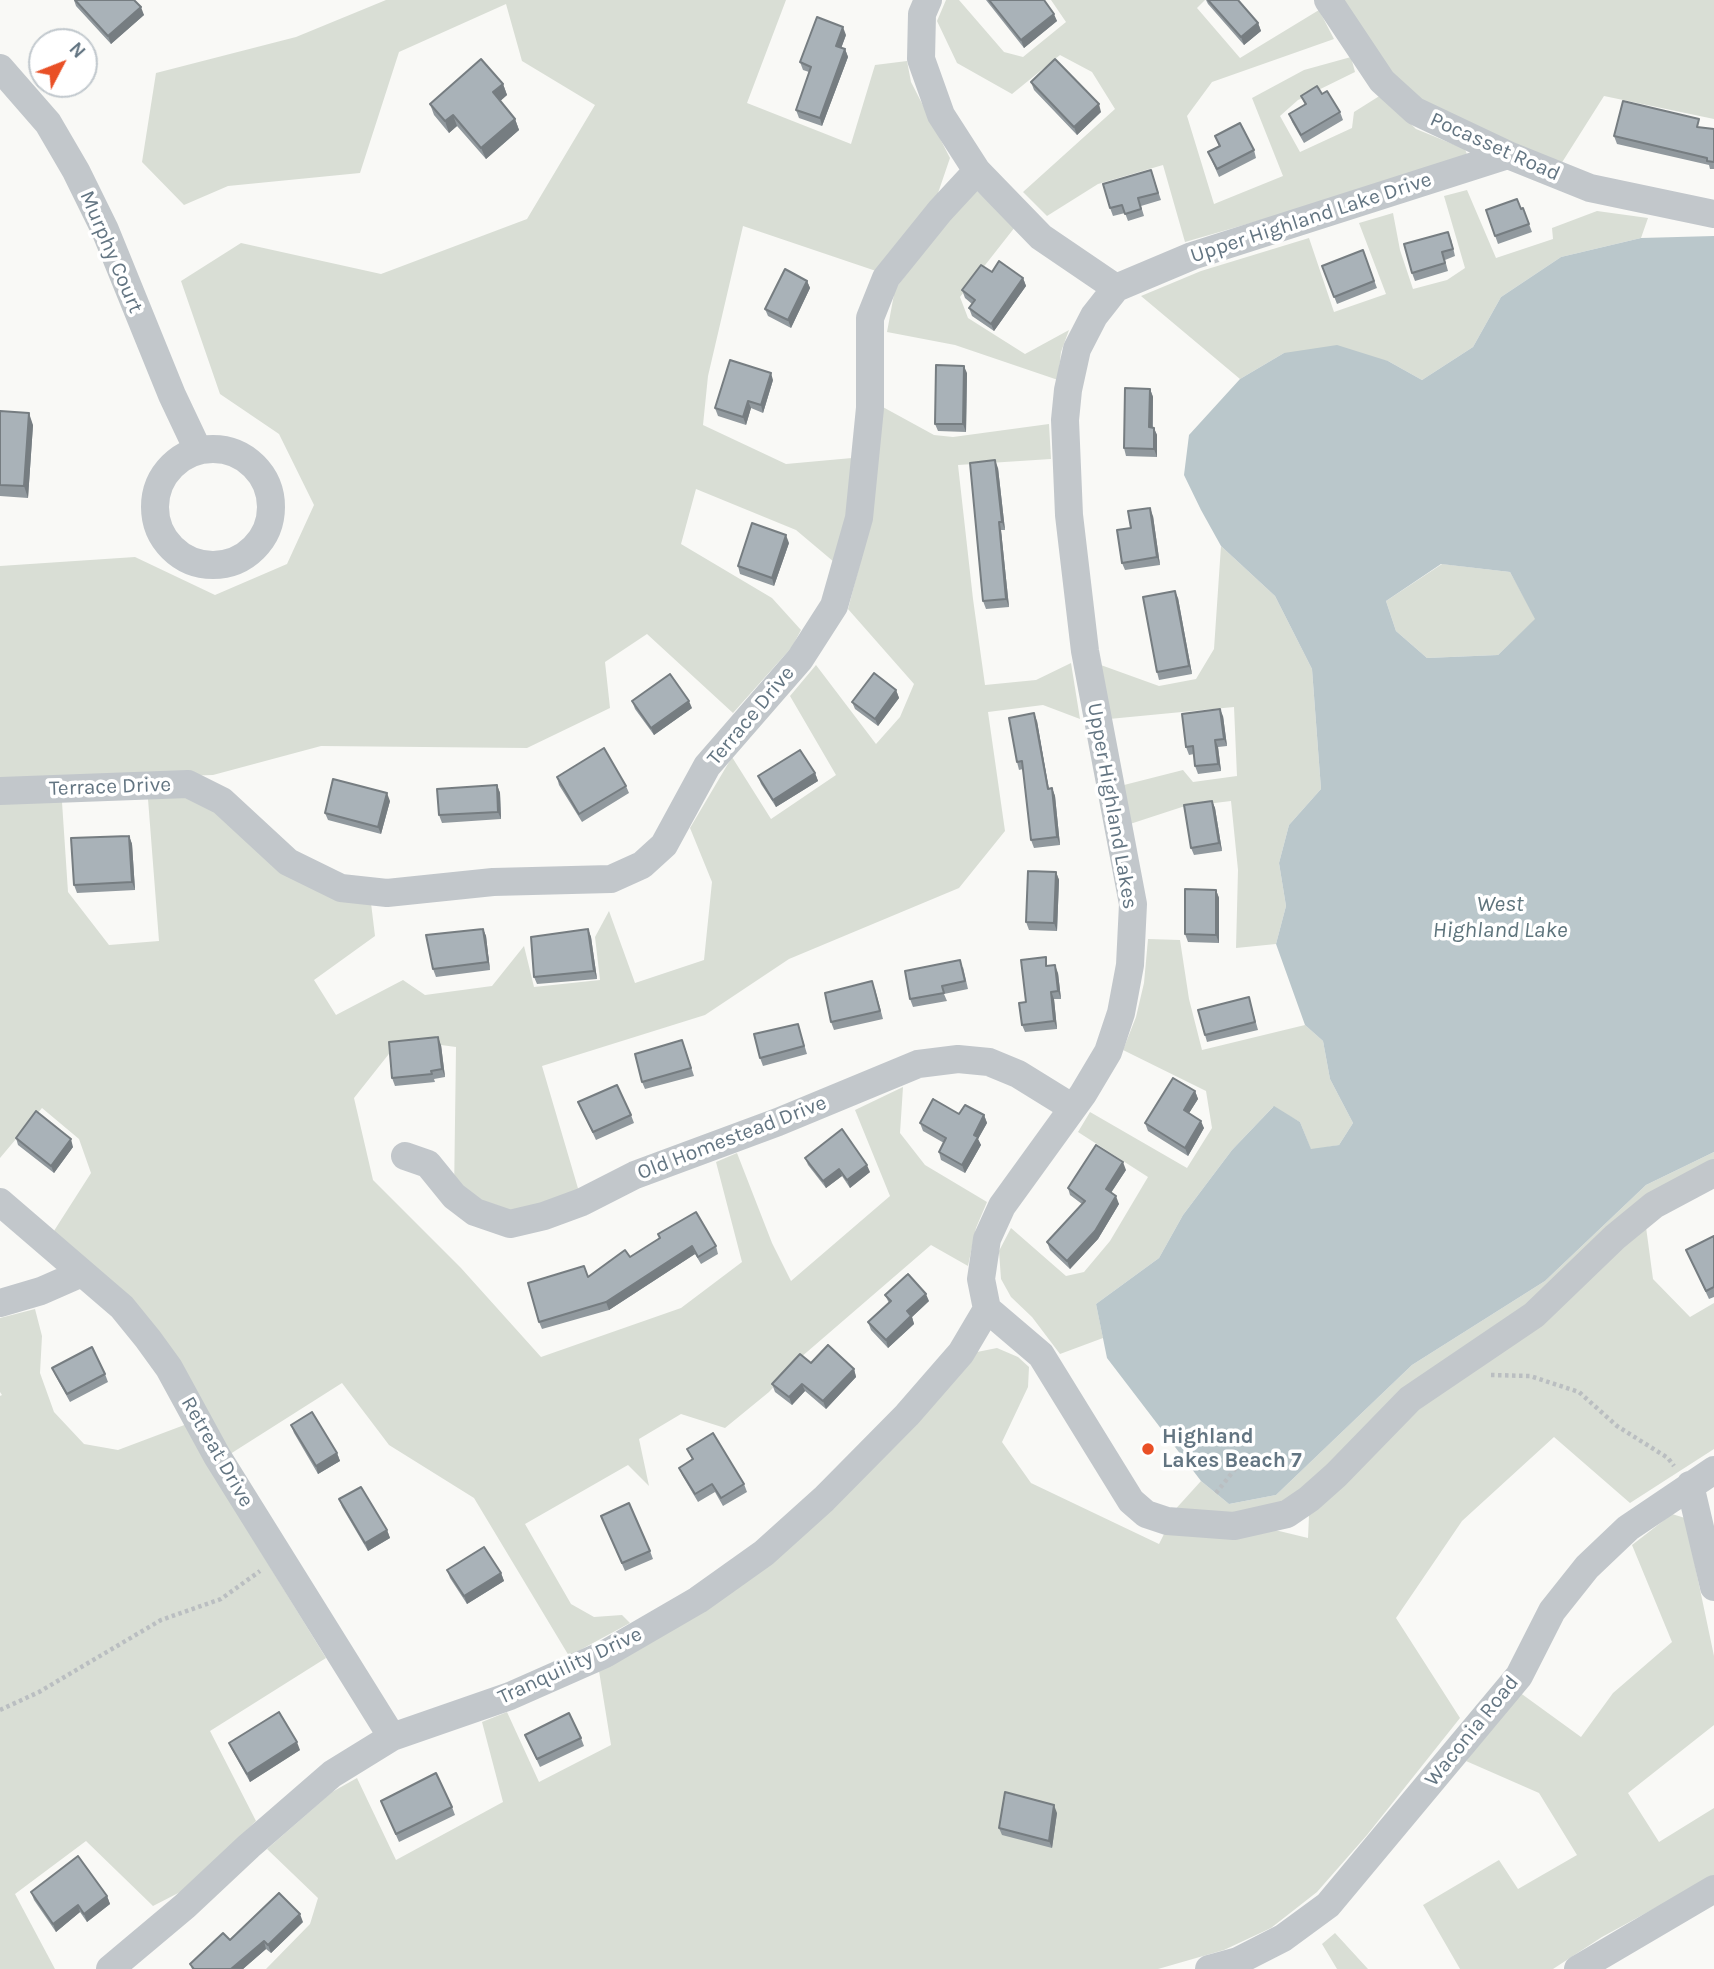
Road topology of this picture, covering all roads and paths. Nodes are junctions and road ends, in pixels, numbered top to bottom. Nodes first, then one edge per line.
1 (929, 0) edge
2 (1328, 0) edge
3 (0, 68) edge
4 (1508, 155) junction
5 (977, 171) junction
6 (1714, 214) edge
7 (1116, 288) junction
8 (198, 450) junction
9 (0, 791) edge
10 (1073, 1108) junction
11 (405, 1156) dead end
12 (1714, 1173) edge
13 (0, 1202) edge
14 (82, 1273) junction
15 (0, 1303) edge
16 (988, 1309) junction
17 (1488, 1375) dead end
18 (1239, 1464) dead end
19 (1714, 1470) edge
20 (1690, 1485) junction
21 (1216, 1493) dead end
22 (279, 1558) junction
23 (1714, 1587) edge
24 (0, 1710) edge
25 (392, 1737) junction
26 (1714, 1889) edge
27 (110, 1969) edge
28 (1209, 1969) edge
29 (1578, 1969) edge

1 - 5 street
2 - 4 street, Pocasset Road
3 - 8 street, Murphy Court
4 - 6 street, Pocasset Road
4 - 7 street, Upper Highland Lake Drive
5 - 7 street
5 - 9 street, Terrace Drive
7 - 10 street, Upper Highland Lakes
8 - 8 street
10 - 11 street, Old Homestead Drive
10 - 16 street, Upper Highland Lakes
12 - 16 street
13 - 14 street, Retreat Drive
14 - 15 street
14 - 22 street, Retreat Drive
16 - 25 street, Tranquility Drive
17 - 20 path
18 - 21 path
19 - 20 street, Waconia Road
20 - 23 street
20 - 28 street, Waconia Road
22 - 24 path
22 - 25 street, Retreat Drive
25 - 27 street, Tranquility Drive
26 - 29 street

